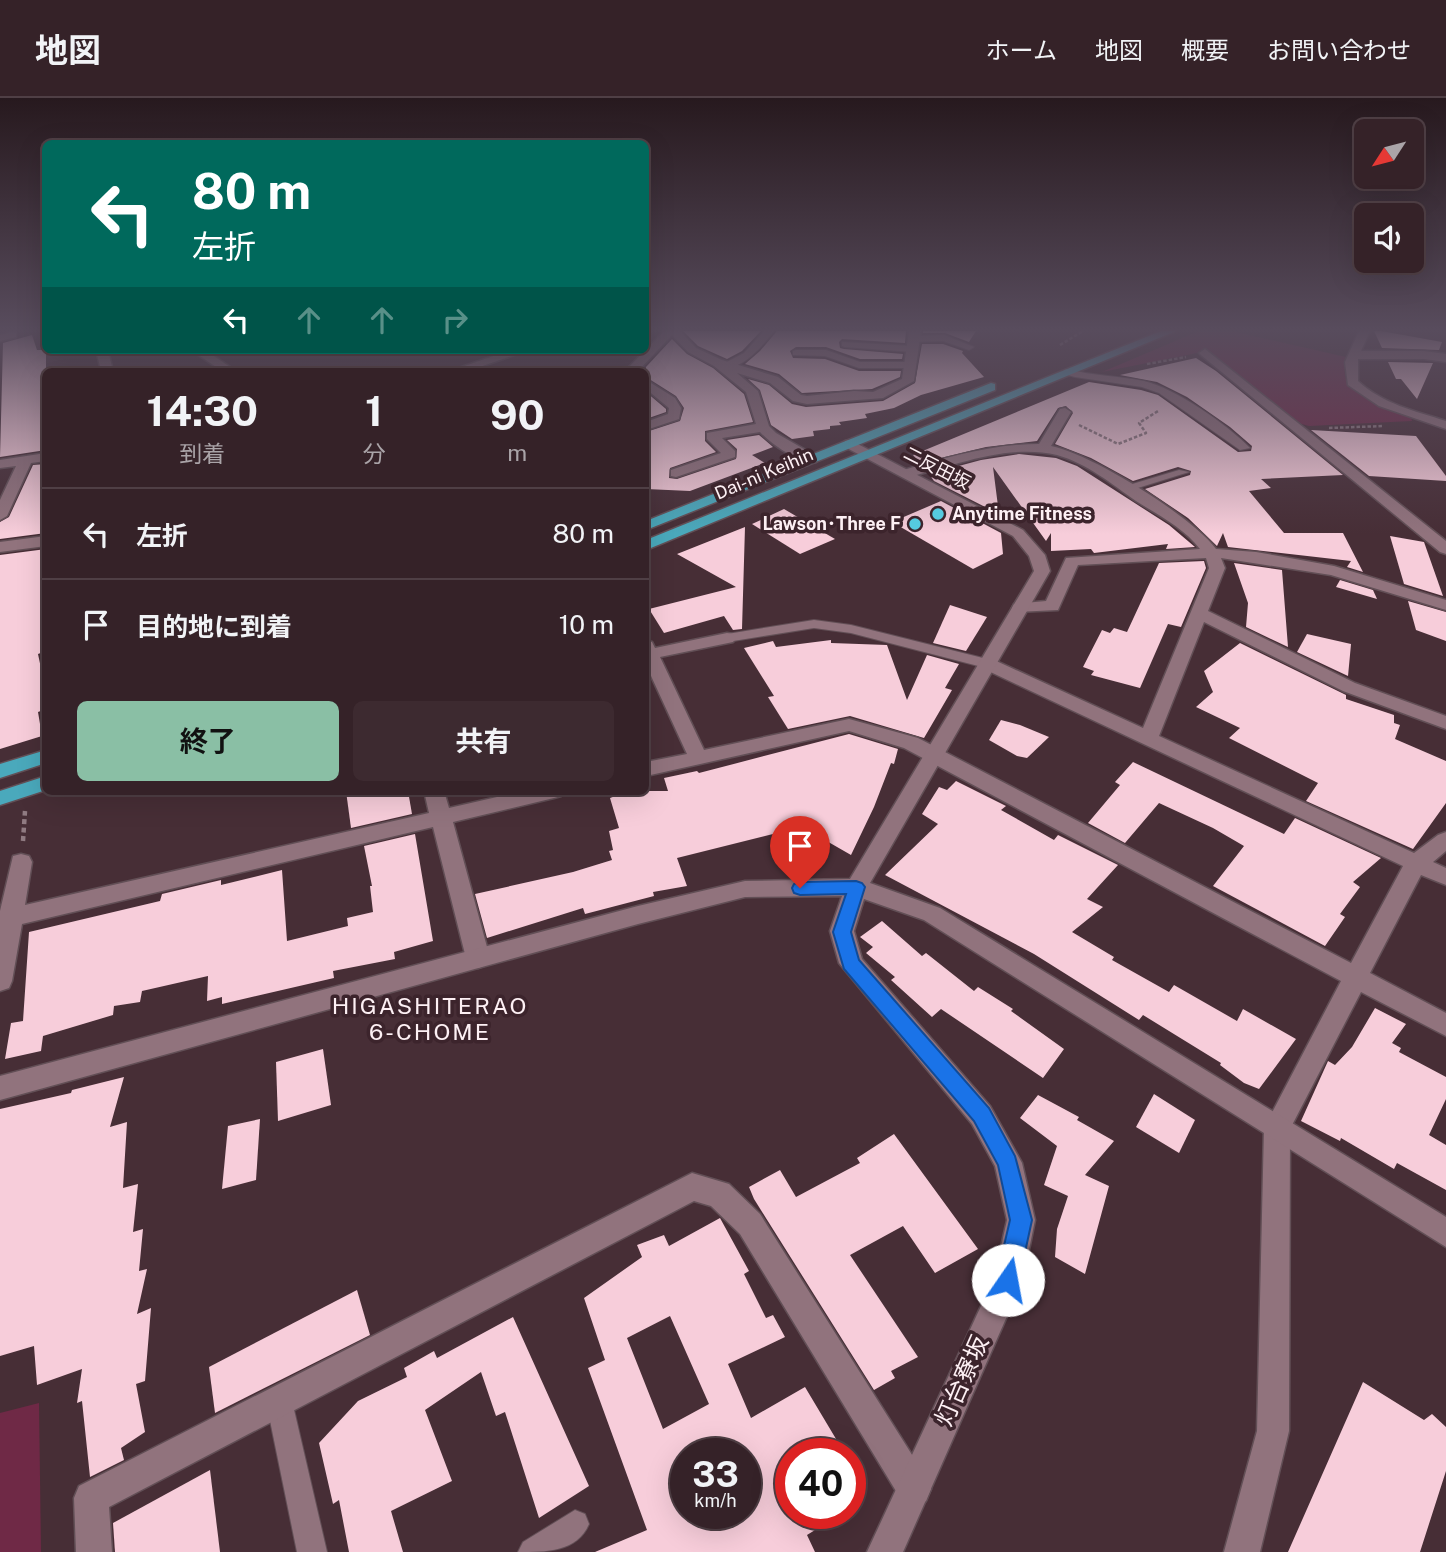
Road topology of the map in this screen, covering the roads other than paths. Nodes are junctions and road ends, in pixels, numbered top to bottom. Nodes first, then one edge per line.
1 (668, 399) edge
2 (754, 399) edge
3 (801, 399) edge
4 (822, 399) edge
5 (963, 399) edge
6 (1002, 399) edge
7 (1173, 399) edge
8 (1262, 399) edge
9 (1375, 399) edge
10 (1064, 415) road end
11 (649, 425) edge
12 (1446, 425) edge
13 (763, 427) junction
14 (850, 444) junction
15 (1244, 448) dead end
16 (1043, 449) junction
17 (868, 453) junction
18 (42, 458) edge
19 (811, 459) junction
20 (26, 460) junction
21 (0, 464) edge
22 (1183, 472) dead end
23 (676, 473) dead end
24 (905, 474) junction
25 (1125, 488) junction
26 (0, 516) edge
27 (649, 525) edge
28 (1446, 531) edge
29 (1426, 533) junction
30 (42, 542) edge
31 (649, 544) edge
32 (0, 547) edge
33 (1446, 549) edge
34 (1213, 553) junction
35 (1446, 605) edge
36 (1020, 608) junction
37 (1198, 613) junction
38 (727, 638) joint
39 (649, 650) edge
40 (649, 652) edge
41 (986, 663) junction
42 (1446, 723) edge
43 (1149, 737) junction
44 (934, 756) junction
45 (42, 757) edge
46 (698, 757) junction
47 (649, 768) edge
48 (0, 771) edge
49 (36, 786) edge
50 (435, 795) edge
51 (537, 795) edge
52 (0, 798) edge
53 (439, 818) junction
54 (1446, 840) edge
55 (21, 862) road end
56 (1415, 864) junction
57 (1446, 877) edge
58 (856, 887) junction
59 (5, 918) edge
60 (478, 958) junction
61 (1355, 977) junction
62 (0, 981) edge
63 (1446, 1025) edge
64 (0, 1088) edge
65 (1277, 1128) junction
66 (1446, 1233) edge
67 (279, 1401) junction
68 (914, 1489) junction
69 (575, 1524) dead end
70 (94, 1552) edge
71 (312, 1552) edge
72 (533, 1552) edge
73 (885, 1552) edge
74 (1242, 1552) edge

1 - 11 street
2 - 13 street
3 - 4 street
5 - 14 highway, Dai-ni Keihin
6 - 17 highway, Dai-ni Keihin
7 - 15 lane
8 - 29 street
9 - 12 street
10 - 16 street
13 - 19 street
13 - 23 street
14 - 17 street, 二反田坂
14 - 19 highway, Dai-ni Keihin
16 - 24 street
16 - 25 street
17 - 24 street, 二反田坂
17 - 31 highway, Dai-ni Keihin
18 - 20 street
19 - 27 highway, Dai-ni Keihin
20 - 21 street
20 - 26 street
22 - 25 lane
24 - 36 street, 二反田坂
25 - 34 street
28 - 29 street
29 - 33 street
30 - 32 street
34 - 35 street
34 - 36 street
34 - 37 street
36 - 41 street, 二反田坂
37 - 42 street
37 - 43 street
38 - 39 street
38 - 41 lane
40 - 46 street
41 - 43 street
41 - 44 street, 二反田坂
43 - 56 street
44 - 46 street
44 - 58 street, 灯台寮坂
44 - 61 street
45 - 48 highway
46 - 47 street
49 - 52 highway
50 - 53 street
51 - 53 street
53 - 59 street
53 - 60 street
54 - 56 street
55 - 59 street
56 - 57 street
56 - 61 street
58 - 60 street
58 - 65 street
58 - 68 street, 灯台寮坂
59 - 62 street
60 - 64 street
61 - 63 street
61 - 65 street
65 - 66 street
65 - 74 street
67 - 68 street
67 - 70 street
67 - 71 lane
68 - 73 street, 灯台寮坂
69 - 72 lane

